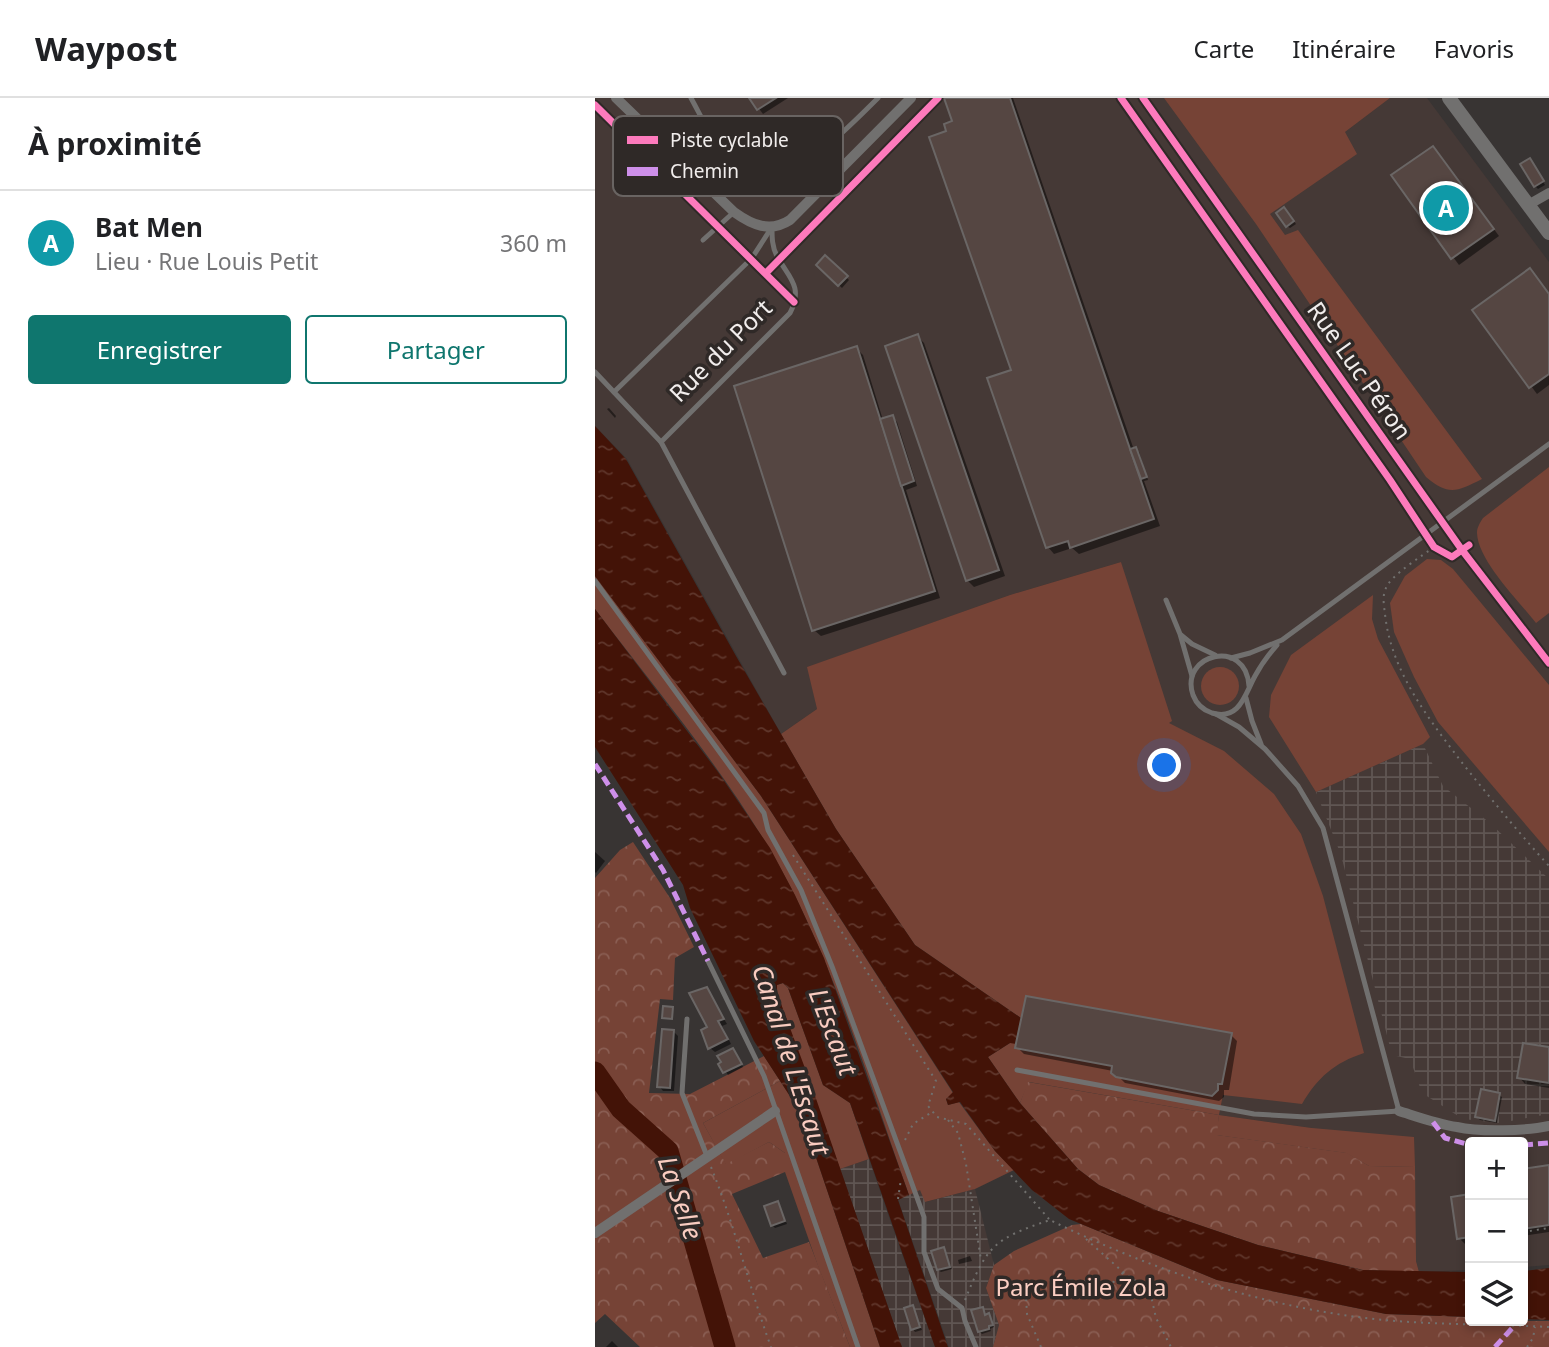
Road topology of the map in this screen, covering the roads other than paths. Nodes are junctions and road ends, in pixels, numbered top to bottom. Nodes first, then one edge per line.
1 (616, 98) edge
2 (691, 98) edge
3 (878, 98) edge
4 (911, 98) edge
5 (1143, 98) edge
6 (1449, 98) edge
7 (635, 116) edge
8 (701, 116) edge
9 (843, 132) edge
10 (843, 167) edge
11 (1549, 193) edge
12 (717, 196) edge
13 (814, 196) edge
14 (1528, 205) junction
15 (734, 212) junction
16 (772, 228) junction
17 (1549, 233) edge
18 (703, 240) dead end
19 (595, 372) edge
20 (614, 392) junction
21 (661, 442) junction
22 (1549, 444) edge
23 (1442, 522) junction
24 (595, 581) edge
25 (1166, 600) dead end
26 (1180, 634) junction
27 (1282, 640) junction
28 (1218, 656) junction
29 (1231, 658) junction
30 (1549, 663) edge
31 (784, 673) dead end
32 (1192, 679) junction
33 (1249, 686) junction
34 (1247, 698) junction
35 (1216, 714) junction
36 (1265, 749) junction
37 (708, 961) dead end
38 (687, 1019) dead end
39 (1017, 1070) dead end
40 (775, 1111) junction
41 (1399, 1111) junction
42 (1549, 1126) edge
43 (707, 1156) junction
44 (595, 1233) edge
45 (858, 1347) edge
46 (976, 1347) edge

1 - 7 street
2 - 8 lane
3 - 9 lane
4 - 10 street
5 - 23 street, Rue Luc Péron
6 - 14 street
11 - 14 street
12 - 15 street
13 - 16 street
14 - 17 street
15 - 16 street
15 - 18 lane
16 - 20 lane
16 - 21 lane, Rue du Port
19 - 20 lane
20 - 21 lane
21 - 31 lane
22 - 23 lane
23 - 27 lane
23 - 30 street, Rue Luc Péron
24 - 46 lane
25 - 26 lane
26 - 28 lane
26 - 32 lane
27 - 29 lane
27 - 33 lane
28 - 29 lane
28 - 32 lane
29 - 33 lane
32 - 35 lane
33 - 34 lane
34 - 35 lane
34 - 36 lane
35 - 36 lane
36 - 41 lane
37 - 40 lane
38 - 43 lane
39 - 41 lane
40 - 43 street
40 - 45 lane
41 - 42 street
43 - 44 street

